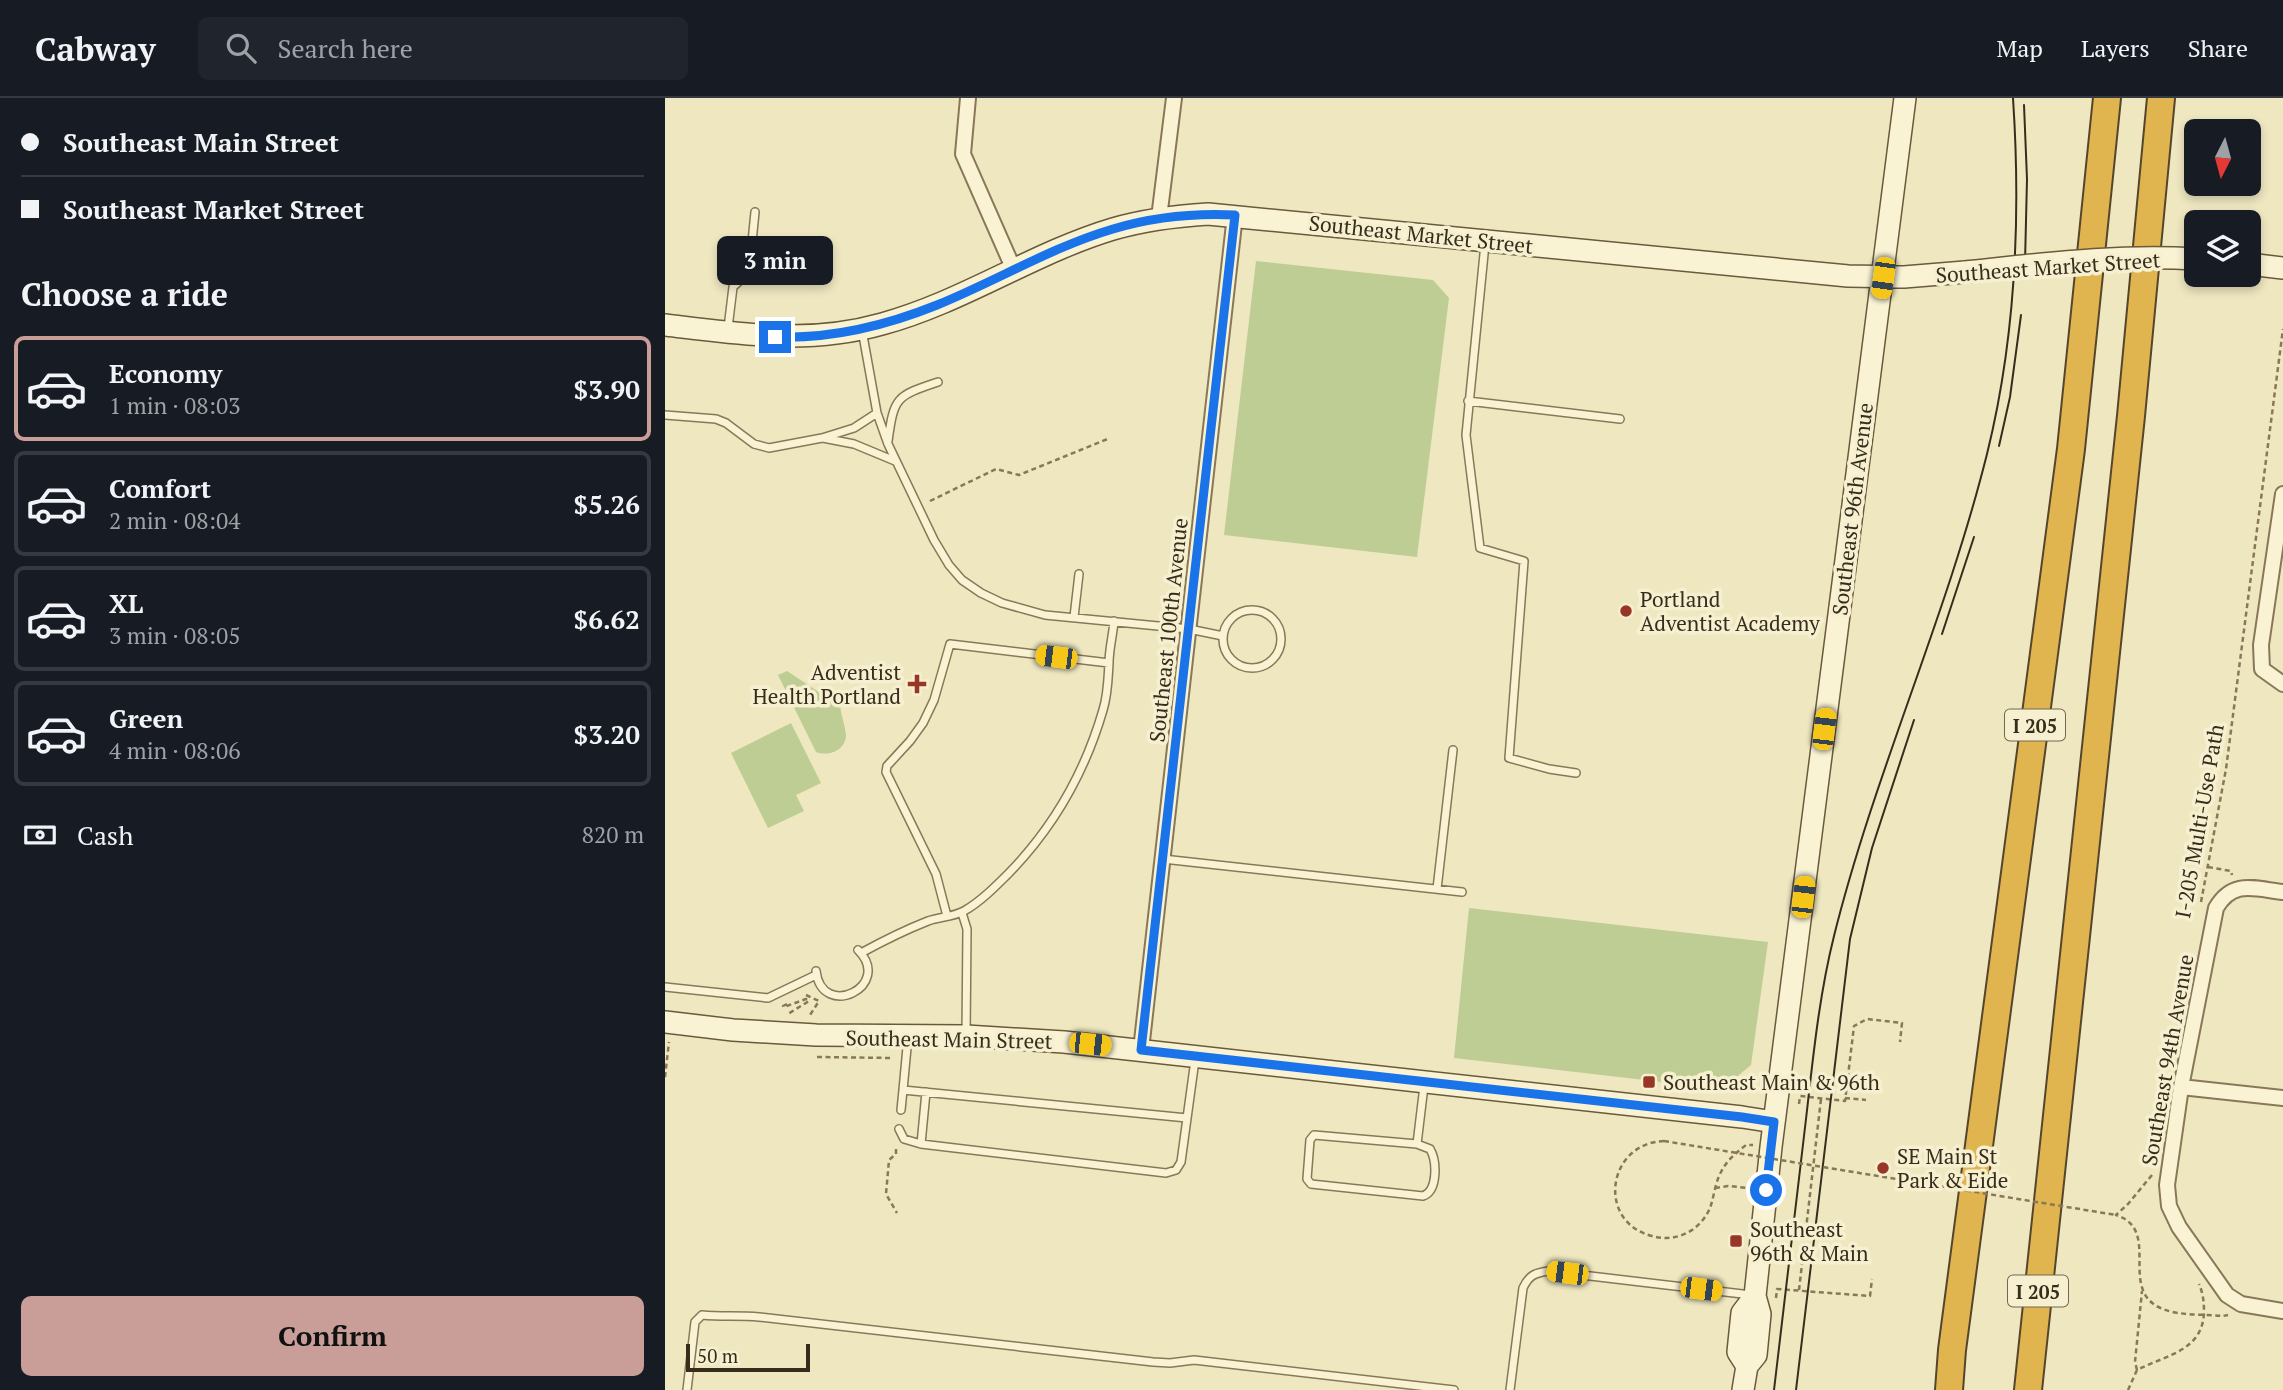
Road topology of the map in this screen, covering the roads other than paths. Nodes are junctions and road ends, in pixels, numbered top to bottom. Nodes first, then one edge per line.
1 (968, 98) edge
2 (1174, 98) edge
3 (1905, 98) edge
4 (2107, 98) edge
5 (2161, 98) edge
6 (755, 212) dead end
7 (1235, 215) junction
8 (1159, 218) junction
9 (1485, 240) junction
10 (2184, 258) edge
11 (2261, 265) edge
12 (2283, 268) edge
13 (1014, 270) junction
14 (1883, 278) junction
15 (665, 325) edge
16 (862, 329) junction
17 (727, 332) junction
18 (938, 383) dead end
19 (1468, 401) junction
20 (877, 413) junction
21 (665, 415) edge
22 (1620, 419) dead end
23 (822, 438) junction
24 (888, 444) junction
25 (896, 461) junction
26 (2283, 494) edge
27 (1079, 574) dead end
28 (1074, 617) junction
29 (1114, 621) junction
30 (1189, 629) junction
31 (1223, 636) junction
32 (1109, 663) junction
33 (2283, 684) edge
34 (1453, 750) dead end
35 (1576, 773) dead end
36 (1163, 859) junction
37 (1437, 889) junction
38 (1462, 892) dead end
39 (2283, 892) edge
40 (962, 913) junction
41 (947, 916) junction
42 (665, 988) edge
43 (668, 1023) edge
44 (908, 1035) junction
45 (966, 1036) junction
46 (1141, 1050) junction
47 (1195, 1056) junction
48 (1425, 1082) junction
49 (2181, 1087) junction
50 (904, 1090) junction
51 (926, 1092) junction
52 (2283, 1098) edge
53 (901, 1110) dead end
54 (1187, 1118) junction
55 (1774, 1122) junction
56 (899, 1129) dead end
57 (921, 1144) junction
58 (1417, 1144) junction
59 (1765, 1297) junction
60 (2283, 1311) edge
61 (1952, 1350) junction
62 (687, 1390) edge
63 (1454, 1390) edge
64 (1510, 1390) edge
65 (1743, 1390) edge
66 (1936, 1390) edge
67 (1949, 1390) edge
68 (2028, 1390) edge

1 - 13 street
2 - 8 street
3 - 14 street, Southeast 96th Avenue
4 - 61 highway, I 205
5 - 68 highway, I 205
6 - 17 lane
7 - 8 street, Southeast Market Street
7 - 9 street, Southeast Market Street
7 - 30 street, Southeast 100th Avenue
8 - 13 street, Southeast Market Street
9 - 14 street, Southeast Market Street
9 - 19 lane
10 - 14 street, Southeast Market Street, bridge
11 - 12 street
13 - 16 street, Southeast Market Street
14 - 55 street, Southeast 96th Avenue
15 - 17 street, Southeast Market Street
16 - 17 street, Southeast Market Street
16 - 20 lane
18 - 24 lane
19 - 22 lane
19 - 35 lane
20 - 23 lane
20 - 24 lane
21 - 23 lane
23 - 25 lane
24 - 25 lane
25 - 28 lane
26 - 33 street
27 - 28 lane
28 - 29 lane
29 - 30 lane
29 - 32 lane
30 - 31 lane
30 - 36 street, Southeast 100th Avenue
31 - 31 lane
32 - 40 lane
32 - 41 lane
34 - 37 lane
36 - 37 lane
36 - 46 street, Southeast 100th Avenue
37 - 38 lane
39 - 49 street, Southeast 94th Avenue
40 - 41 lane
40 - 45 lane
41 - 42 lane
43 - 44 street, Southeast Main Street
44 - 45 street, Southeast Main Street
44 - 50 lane
45 - 46 street, Southeast Main Street
46 - 47 street, Southeast Main Street
47 - 48 street, Southeast Main Street
47 - 54 lane
48 - 55 street, Southeast Main Street
48 - 58 lane
49 - 52 street
49 - 60 street, Southeast 94th Avenue
50 - 51 lane
50 - 53 lane
51 - 54 lane
51 - 57 lane
54 - 57 lane
55 - 59 street, Southeast 96th Avenue
56 - 57 lane
58 - 58 lane
59 - 64 lane
59 - 65 street, Southeast 96th Avenue
61 - 66 highway
61 - 67 highway, I 205
62 - 63 lane

